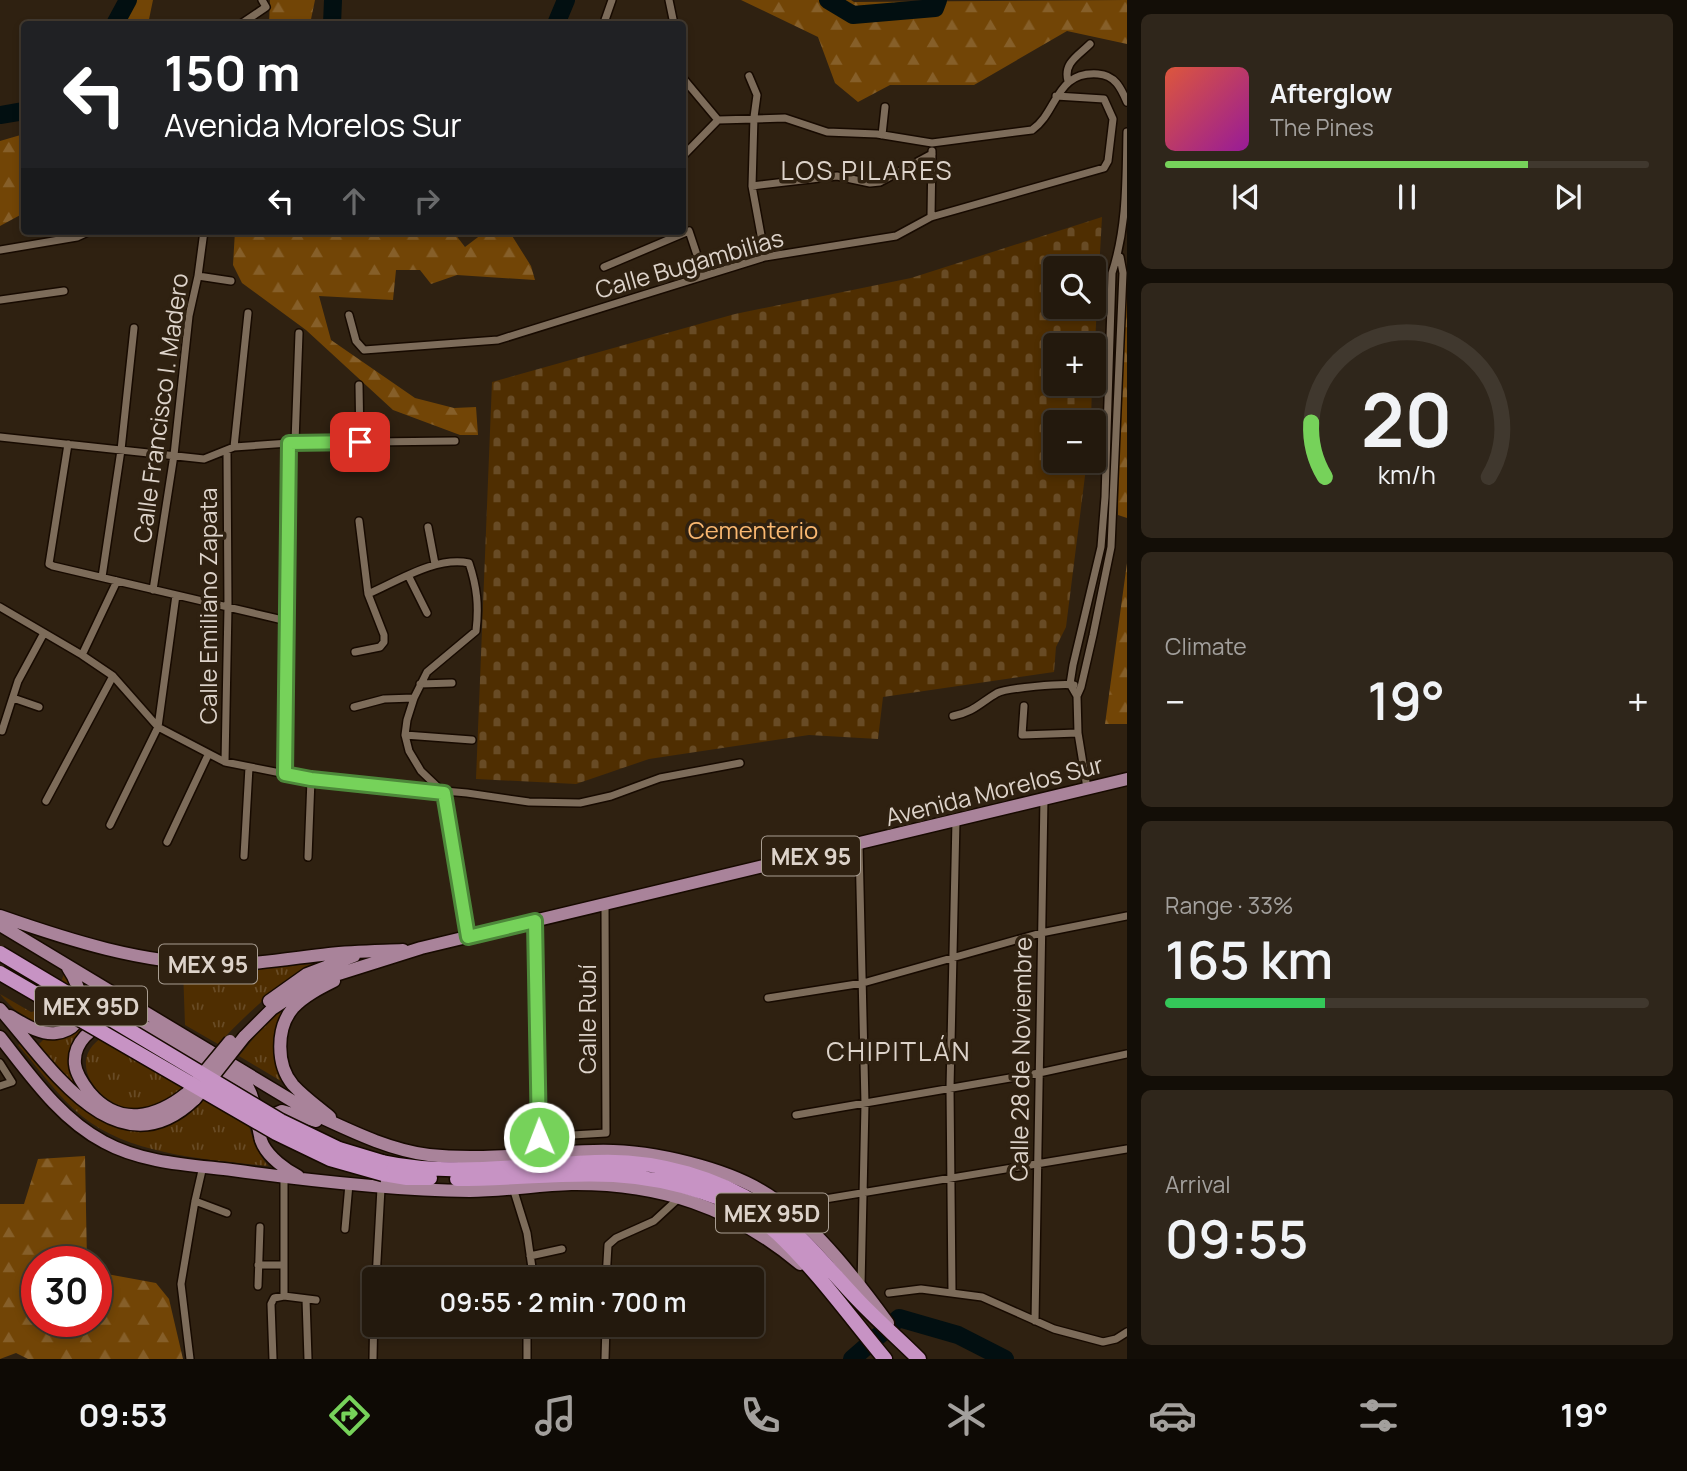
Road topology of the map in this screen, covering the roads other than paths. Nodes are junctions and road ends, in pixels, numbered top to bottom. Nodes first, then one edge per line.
1 (262, 0) edge
2 (612, 0) edge
3 (669, 0) edge
4 (605, 20) dead end
5 (245, 21) edge
6 (673, 21) edge
7 (1090, 44) dead end
8 (749, 76) dead end
9 (1069, 81) junction
10 (686, 82) edge
11 (1056, 96) junction
12 (1127, 102) edge
13 (886, 107) dead end
14 (754, 117) junction
15 (718, 120) junction
16 (1127, 132) edge
17 (882, 135) junction
18 (932, 143) junction
19 (932, 153) junction
20 (686, 154) edge
21 (752, 186) junction
22 (931, 217) junction
23 (686, 232) edge
24 (69, 235) edge
25 (203, 235) edge
26 (680, 235) edge
27 (0, 250) edge
28 (1119, 254) junction
29 (765, 257) junction
30 (604, 267) dead end
31 (198, 276) junction
32 (704, 276) junction
33 (231, 281) dead end
34 (64, 291) dead end
35 (0, 300) edge
36 (248, 313) dead end
37 (349, 315) dead end
38 (134, 328) dead end
39 (299, 333) dead end
40 (359, 385) dead end
41 (0, 438) edge
42 (455, 441) dead end
43 (292, 442) junction
44 (360, 442) junction
45 (68, 444) junction
46 (230, 449) junction
47 (121, 450) junction
48 (174, 455) junction
49 (359, 522) dead end
50 (428, 527) dead end
51 (435, 564) junction
52 (409, 577) junction
53 (102, 578) junction
54 (117, 581) junction
55 (153, 590) junction
56 (368, 594) junction
57 (176, 595) junction
58 (0, 607) edge
59 (228, 607) junction
60 (427, 613) dead end
61 (287, 621) junction
62 (44, 633) junction
63 (355, 652) dead end
64 (82, 654) junction
65 (113, 676) junction
66 (452, 683) dead end
67 (420, 684) junction
68 (1070, 684) junction
69 (1081, 687) junction
70 (1077, 696) junction
71 (13, 698) junction
72 (414, 698) junction
73 (1024, 706) dead end
74 (354, 707) dead end
75 (39, 708) dead end
76 (953, 716) dead end
77 (158, 727) junction
78 (2, 731) dead end
79 (1078, 733) junction
80 (405, 735) junction
81 (472, 740) dead end
82 (208, 755) junction
83 (225, 762) junction
84 (740, 763) dead end
85 (249, 767) junction
86 (285, 774) junction
87 (311, 779) junction
88 (1127, 779) edge
89 (1087, 788) junction
90 (444, 793) junction
91 (1044, 797) junction
92 (46, 801) dead end
93 (956, 819) junction
94 (110, 825) dead end
95 (167, 842) dead end
96 (859, 845) junction
97 (244, 856) dead end
98 (308, 858) dead end
99 (605, 905) junction
100 (0, 916) edge
101 (1127, 918) edge
102 (535, 921) junction
103 (0, 925) edge
104 (1041, 933) junction
105 (468, 937) junction
106 (421, 948) junction
107 (364, 952) junction
108 (0, 953) edge
109 (953, 957) junction
110 (383, 961) junction
111 (64, 962) junction
112 (0, 973) edge
113 (863, 982) junction
114 (768, 998) dead end
115 (1, 1010) edge
116 (241, 1035) junction
117 (0, 1037) edge
118 (1127, 1054) edge
119 (0, 1063) edge
120 (1039, 1073) junction
121 (0, 1086) edge
122 (950, 1088) junction
123 (191, 1096) junction
124 (865, 1104) junction
125 (796, 1115) dead end
126 (341, 1126) junction
127 (363, 1137) junction
128 (261, 1140) junction
129 (1127, 1149) edge
130 (1038, 1162) junction
131 (203, 1166) junction
132 (439, 1174) junction
133 (284, 1177) junction
134 (950, 1178) junction
135 (305, 1180) junction
136 (349, 1184) junction
137 (513, 1187) junction
138 (382, 1188) junction
139 (864, 1194) junction
140 (681, 1197) junction
141 (819, 1200) dead end
142 (195, 1201) junction
143 (227, 1213) dead end
144 (260, 1227) dead end
145 (345, 1229) dead end
146 (562, 1249) dead end
147 (530, 1256) junction
148 (258, 1265) junction
149 (283, 1265) junction
150 (377, 1267) edge
151 (532, 1267) edge
152 (607, 1267) edge
153 (825, 1285) junction
154 (258, 1286) dead end
155 (952, 1292) junction
156 (861, 1293) junction
157 (889, 1293) dead end
158 (284, 1296) junction
159 (306, 1298) junction
160 (316, 1300) dead end
161 (1035, 1321) junction
162 (1127, 1332) edge
163 (373, 1337) edge
164 (527, 1337) edge
165 (606, 1337) edge
166 (190, 1359) edge
167 (273, 1359) edge
168 (308, 1359) edge
169 (373, 1359) edge
170 (527, 1359) edge
171 (605, 1359) edge
172 (885, 1359) edge
173 (919, 1359) edge

1 - 5 street
2 - 4 street
3 - 6 street
7 - 9 street
8 - 14 street
9 - 11 street
9 - 12 street
10 - 15 street
11 - 18 street
11 - 22 street, Calle Bugambilias
13 - 17 street
14 - 15 street
14 - 17 street
14 - 21 street
15 - 20 street
16 - 28 street
17 - 18 street
18 - 19 street
19 - 21 street
19 - 22 street
21 - 29 street
22 - 29 street, Calle Bugambilias
23 - 32 street
24 - 27 street
25 - 31 street, Calle Francisco I. Madero
26 - 30 street
28 - 68 street
28 - 69 street
29 - 32 street, Calle Bugambilias
31 - 33 street
31 - 48 street, Calle Francisco I. Madero
32 - 37 street, Calle Bugambilias
34 - 35 street
36 - 46 street, Calle Emiliano Zapata
38 - 47 street
39 - 43 street
40 - 44 street
41 - 45 street
42 - 44 street
43 - 44 street
43 - 46 street
43 - 61 street
45 - 47 street
45 - 53 street
46 - 48 street
46 - 59 street, Calle Emiliano Zapata
47 - 48 street
47 - 53 street
48 - 55 street, Calle Francisco I. Madero
49 - 56 street
50 - 51 street
51 - 52 street
51 - 67 street
52 - 56 street
52 - 60 street
53 - 54 street
54 - 55 street
54 - 64 street
55 - 57 street
56 - 63 street
57 - 59 street
57 - 77 street
58 - 62 street
59 - 61 street
59 - 83 street, Calle Emiliano Zapata
61 - 86 street
62 - 64 street
62 - 71 street
64 - 65 street
65 - 77 street
65 - 92 street
66 - 67 street
67 - 72 street
68 - 69 street
68 - 70 street
68 - 76 street
69 - 70 street
70 - 79 street
71 - 75 street
71 - 78 street
72 - 74 street
72 - 80 street
73 - 79 street
77 - 82 street
77 - 94 street
79 - 89 street
80 - 81 street
80 - 90 street
82 - 83 street
82 - 95 street
83 - 85 street
84 - 90 street
85 - 86 street
85 - 97 street
86 - 87 street
87 - 90 street
87 - 98 street
88 - 89 main road, Avenida Morelos Sur / MEX 95
89 - 91 main road, Avenida Morelos Sur / MEX 95
90 - 105 street
91 - 93 main road, Avenida Morelos Sur / MEX 95
91 - 104 street, Calle 28 de Noviembre
93 - 96 main road, Avenida Morelos Sur / MEX 95
93 - 109 street
96 - 99 main road, Avenida Morelos Sur / MEX 95
96 - 113 street
99 - 102 main road, Avenida Morelos Sur / MEX 95
99 - 102 street, Calle Rubí
100 - 107 main road, MEX 95
101 - 104 street
102 - 105 main road, Avenida Morelos Sur / MEX 95
103 - 111 main road, MEX 95
104 - 109 street
104 - 120 street, Calle 28 de Noviembre
105 - 106 main road, Avenida Morelos Sur / MEX 95
106 - 107 main road, MEX 95
106 - 110 main road, MEX 95
107 - 116 main road
108 - 132 highway, MEX 95D, bridge
109 - 113 street
109 - 122 street
110 - 116 main road, MEX 95
110 - 126 main road
111 - 115 main road
111 - 126 main road, MEX 95
112 - 132 highway, MEX 95D, bridge
113 - 114 street
113 - 124 street
115 - 123 main road
116 - 123 main road, bridge
117 - 131 main road
118 - 120 street
119 - 121 street
120 - 122 street
120 - 130 street, Calle 28 de Noviembre
122 - 124 street
122 - 134 street
123 - 128 main road
124 - 125 street
124 - 139 street
126 - 127 main road, MEX 95
127 - 128 main road
127 - 156 main road, MEX 95
128 - 135 main road
129 - 130 street
130 - 134 street
130 - 161 street, Calle 28 de Noviembre
131 - 133 main road
131 - 142 street
132 - 153 highway, MEX 95D
132 - 156 highway, MEX 95D
133 - 135 main road
133 - 149 street
134 - 139 street
134 - 155 street
135 - 136 main road
136 - 138 main road
136 - 145 street
137 - 138 main road
137 - 140 main road
137 - 147 street
138 - 150 street
139 - 141 street
139 - 156 street
140 - 152 street
140 - 153 main road
142 - 143 street
142 - 166 street
144 - 148 street
146 - 147 street
147 - 151 street
148 - 149 street
148 - 154 street
149 - 158 street
153 - 172 highway
155 - 157 street
155 - 161 street
156 - 173 highway, MEX 95D
158 - 159 street
158 - 167 street
159 - 160 street
159 - 168 street
161 - 162 street
163 - 169 street
164 - 170 street
165 - 171 street

